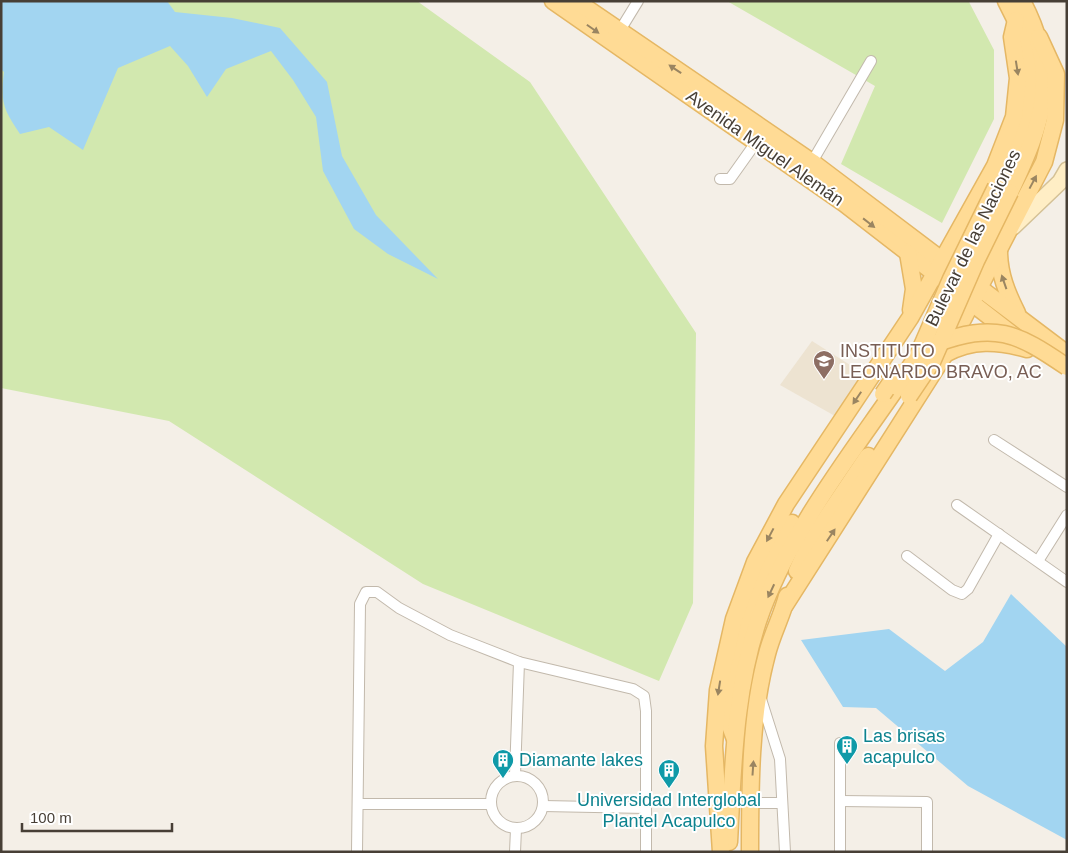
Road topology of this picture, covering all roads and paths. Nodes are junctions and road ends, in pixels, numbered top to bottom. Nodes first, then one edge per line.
1 (553, 1) edge
2 (576, 1) edge
3 (638, 1) edge
4 (1006, 1) edge
5 (1022, 1) edge
6 (1016, 20) junction
7 (619, 32) junction
8 (1039, 38) junction
9 (871, 60) dead end
10 (1028, 138) junction
11 (758, 141) junction
12 (812, 162) junction
13 (720, 179) dead end
14 (1064, 179) edge
15 (964, 223) junction
16 (1002, 241) junction
17 (910, 246) junction
18 (939, 267) junction
19 (981, 288) junction
20 (972, 303) junction
21 (1018, 315) junction
22 (910, 318) junction
23 (1033, 351) junction
24 (945, 354) junction
25 (1067, 354) edge
26 (1067, 367) edge
27 (1067, 376) edge
28 (994, 440) dead end
29 (1067, 487) edge
30 (957, 506) dead end
31 (1067, 515) edge
32 (999, 534) junction
33 (906, 556) dead end
34 (1038, 561) junction
35 (1067, 582) edge
36 (785, 605) junction
37 (519, 662) junction
38 (759, 693) junction
39 (736, 741) junction
40 (840, 743) dead end
41 (515, 775) junction
42 (840, 801) junction
43 (750, 803) junction
44 (782, 803) junction
45 (358, 804) junction
46 (490, 804) junction
47 (543, 806) junction
48 (646, 808) junction
49 (516, 829) junction
50 (357, 852) edge
51 (515, 852) edge
52 (646, 852) edge
53 (721, 852) edge
54 (728, 852) edge
55 (750, 852) edge
56 (785, 852) edge
57 (840, 852) edge
58 (927, 852) edge

1 -> 11 main road, Avenida Miguel Alemán
2 - 7 main road, Avenida Miguel Alemán
3 - 7 street
4 - 6 main road, Bulevar de las Naciones
5 - 8 main road, Bulevar de las Naciones
6 - 10 main road, Bulevar de las Naciones
6 -> 15 main road
12 -> 7 main road, Avenida Miguel Alemán
8 - 10 main road, Bulevar de las Naciones
16 -> 8 main road
9 - 12 street
10 - 36 main road, Bulevar de las Naciones, bridge
10 -> 39 main road, Bulevar de las Naciones, bridge
11 - 13 street
11 -> 17 main road, Avenida Miguel Alemán
12 - 17 main road, Avenida Miguel Alemán
14 - 16 street
15 - 17 main road
15 - 18 main road
16 - 19 main road
21 -> 16 main road
17 - 18 main road, Avenida Miguel Alemán
17 - 22 main road
18 - 19 main road, Avenida Miguel Alemán
18 - 20 main road, Avenida Miguel Alemán
18 - 22 main road
19 - 20 main road
19 - 21 main road, Avenida Miguel Alemán
20 - 23 main road, Avenida Miguel Alemán
20 - 24 main road
21 - 25 main road, Avenida Miguel Alemán
22 -> 53 main road
23 - 24 main road
23 - 27 main road, Avenida Miguel Alemán
36 -> 24 main road
26 - 39 main road, bridge
28 - 29 street
30 - 32 street
31 - 34 street
32 - 33 street
32 - 34 street
34 - 35 street
36 - 38 main road, Bulevar de las Naciones
37 - 41 street
37 - 45 street
37 - 48 street
43 -> 38 main road, Bulevar de las Naciones
38 - 44 street
39 - 54 main road, Bulevar de las Naciones
40 - 42 street
41 - 46 street
41 - 47 street
42 - 57 street
42 - 58 street
43 - 44 street
43 - 55 main road, Bulevar de las Naciones
44 - 56 street
45 - 46 street
45 - 50 street
46 - 49 street
47 - 48 street
47 - 49 street
48 - 52 street
49 - 51 street

